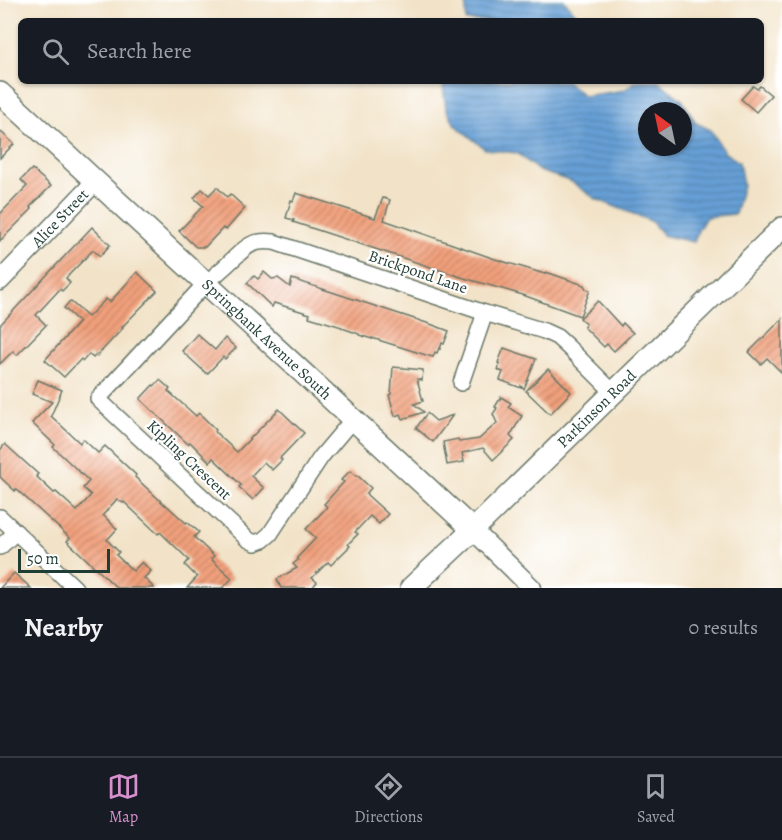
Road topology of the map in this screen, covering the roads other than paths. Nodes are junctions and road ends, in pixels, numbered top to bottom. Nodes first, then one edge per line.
1 (0, 93) edge
2 (95, 182) junction
3 (782, 228) edge
4 (0, 281) edge
5 (205, 284) junction
6 (485, 313) junction
7 (461, 383) dead end
8 (613, 392) junction
9 (353, 419) junction
10 (0, 517) edge
11 (473, 530) junction
12 (16, 532) junction
13 (0, 547) edge
14 (75, 588) edge
15 (411, 588) edge
16 (532, 588) edge

1 - 2 main road, Springbank Avenue South
2 - 4 street, Alice Street
2 - 5 main road, Springbank Avenue South
3 - 8 main road, Parkinson Road
5 - 6 street, Brickpond Lane
5 - 9 main road, Springbank Avenue South
5 - 9 street, Kipling Crescent
6 - 7 street
6 - 8 street, Brickpond Lane
8 - 11 main road, Parkinson Road
9 - 11 main road, Springbank Avenue South
10 - 12 street
11 - 15 main road, Parkinson Road
11 - 16 street, Springbank Avenue South
12 - 13 street
12 - 14 street

